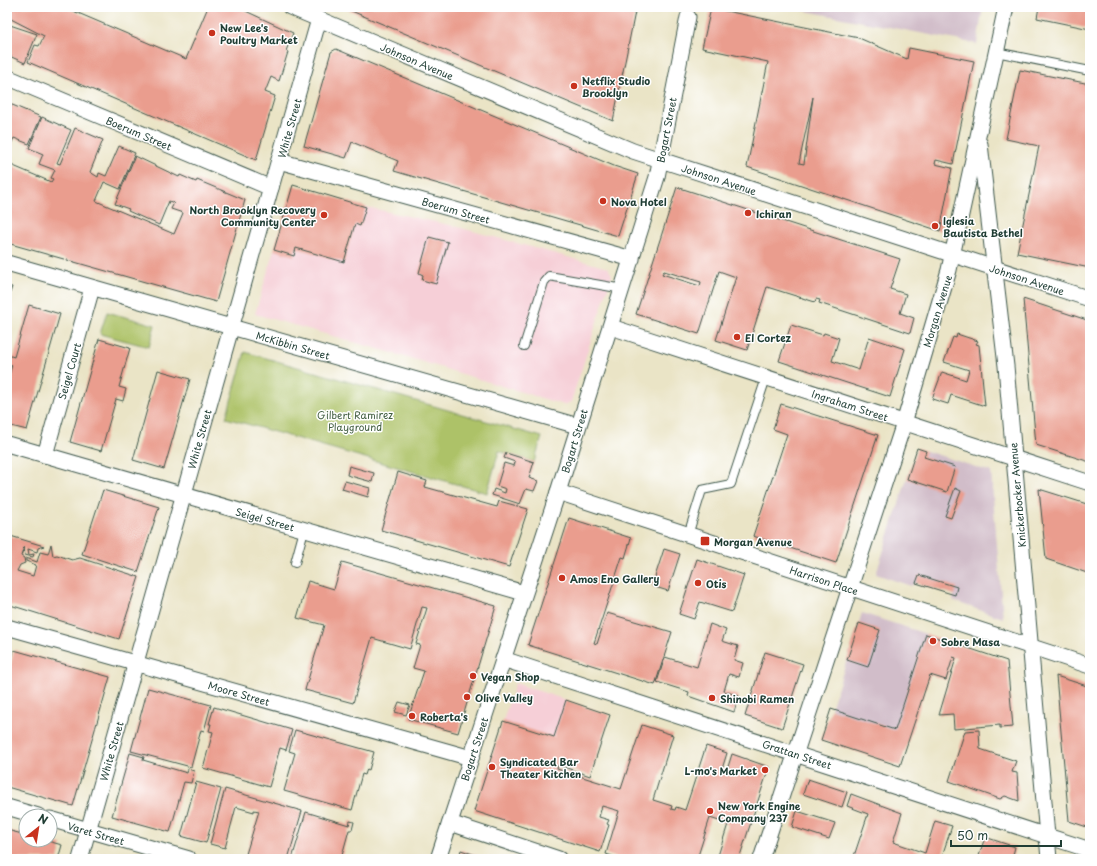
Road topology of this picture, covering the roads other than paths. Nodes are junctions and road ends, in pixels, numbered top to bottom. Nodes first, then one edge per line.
1 (1006, 7) edge
2 (299, 9) edge
3 (688, 16) dead end
4 (320, 19) junction
5 (996, 52) junction
6 (1090, 71) edge
7 (7, 77) edge
8 (978, 131) junction
9 (279, 160) junction
10 (660, 160) junction
11 (271, 188) junction
12 (952, 255) junction
13 (632, 259) junction
14 (7, 263) edge
15 (996, 269) junction
16 (92, 288) junction
17 (623, 289) junction
18 (1090, 299) edge
19 (611, 327) junction
20 (232, 328) junction
21 (524, 346) dead end
22 (766, 378) junction
23 (904, 423) junction
24 (578, 426) junction
25 (7, 444) edge
26 (45, 455) junction
27 (1014, 458) junction
28 (1090, 483) edge
29 (558, 492) junction
30 (183, 495) junction
31 (304, 530) junction
32 (688, 535) junction
33 (296, 563) dead end
34 (850, 588) junction
35 (524, 593) junction
36 (7, 627) edge
37 (1030, 647) junction
38 (503, 659) junction
39 (135, 664) junction
40 (1090, 666) edge
41 (796, 754) junction
42 (471, 758) junction
43 (7, 807) edge
44 (18, 810) edge
45 (58, 822) edge
46 (450, 823) junction
47 (88, 830) junction
48 (1047, 835) junction
49 (1090, 850) edge
50 (80, 859) edge
51 (189, 859) edge
52 (438, 859) edge
53 (559, 859) edge
54 (761, 859) edge
55 (1049, 859) edge

1 - 5 street, Morgan Avenue
2 - 4 street, Johnson Avenue
3 - 10 street, Bogart Street
4 - 9 street, White Street
4 - 10 street, Johnson Avenue
5 - 6 lane
5 - 8 street, Morgan Avenue
7 - 11 street, Boerum Street
8 - 12 street, Morgan Avenue
8 - 15 street, Knickerbocker Avenue
9 - 11 street, White Street
9 - 13 street, Boerum Street
10 - 12 street, Johnson Avenue
10 - 13 street, Bogart Street
11 - 20 street, White Street
12 - 15 street, Johnson Avenue
12 - 23 street, Morgan Avenue
13 - 17 street, Bogart Street
14 - 16 street, McKibbin Street
15 - 18 street, Johnson Avenue
15 - 27 street, Knickerbocker Avenue
16 - 20 street, McKibbin Street
16 - 26 street, Seigel Court
17 - 19 street, Bogart Street
17 - 21 lane
19 - 22 street, Ingraham Street
19 - 24 street, Bogart Street
20 - 24 street, McKibbin Street
20 - 30 street, White Street
22 - 23 street, Ingraham Street
22 - 32 lane
23 - 27 street, Ingraham Street
23 - 34 street, Morgan Avenue
24 - 29 street, Bogart Street
25 - 26 street, Seigel Street
26 - 30 street, Seigel Street
27 - 28 street, Ingraham Street
27 - 37 street, Knickerbocker Avenue
29 - 32 street, Harrison Place
29 - 35 street, Bogart Street
30 - 31 street, Seigel Street
30 - 39 street, White Street
31 - 33 lane
31 - 35 street, Seigel Street
32 - 34 street, Harrison Place
34 - 37 street, Harrison Place
34 - 41 street, Morgan Avenue
35 - 38 street, Bogart Street
36 - 39 street, Moore Street
37 - 40 street, Harrison Place
37 - 48 street, Knickerbocker Avenue
38 - 41 street, Grattan Street
38 - 42 street, Bogart Street
39 - 42 street, Moore Street
39 - 47 street, White Street
41 - 48 street, Grattan Street
41 - 54 street, Morgan Avenue
42 - 46 street, Bogart Street
43 - 44 street
45 - 47 street, Varet Street
46 - 52 street, Bogart Street
46 - 53 street
47 - 50 street, White Street
47 - 51 street, Varet Street
48 - 49 street, Grattan Street
48 - 55 street, Knickerbocker Avenue

